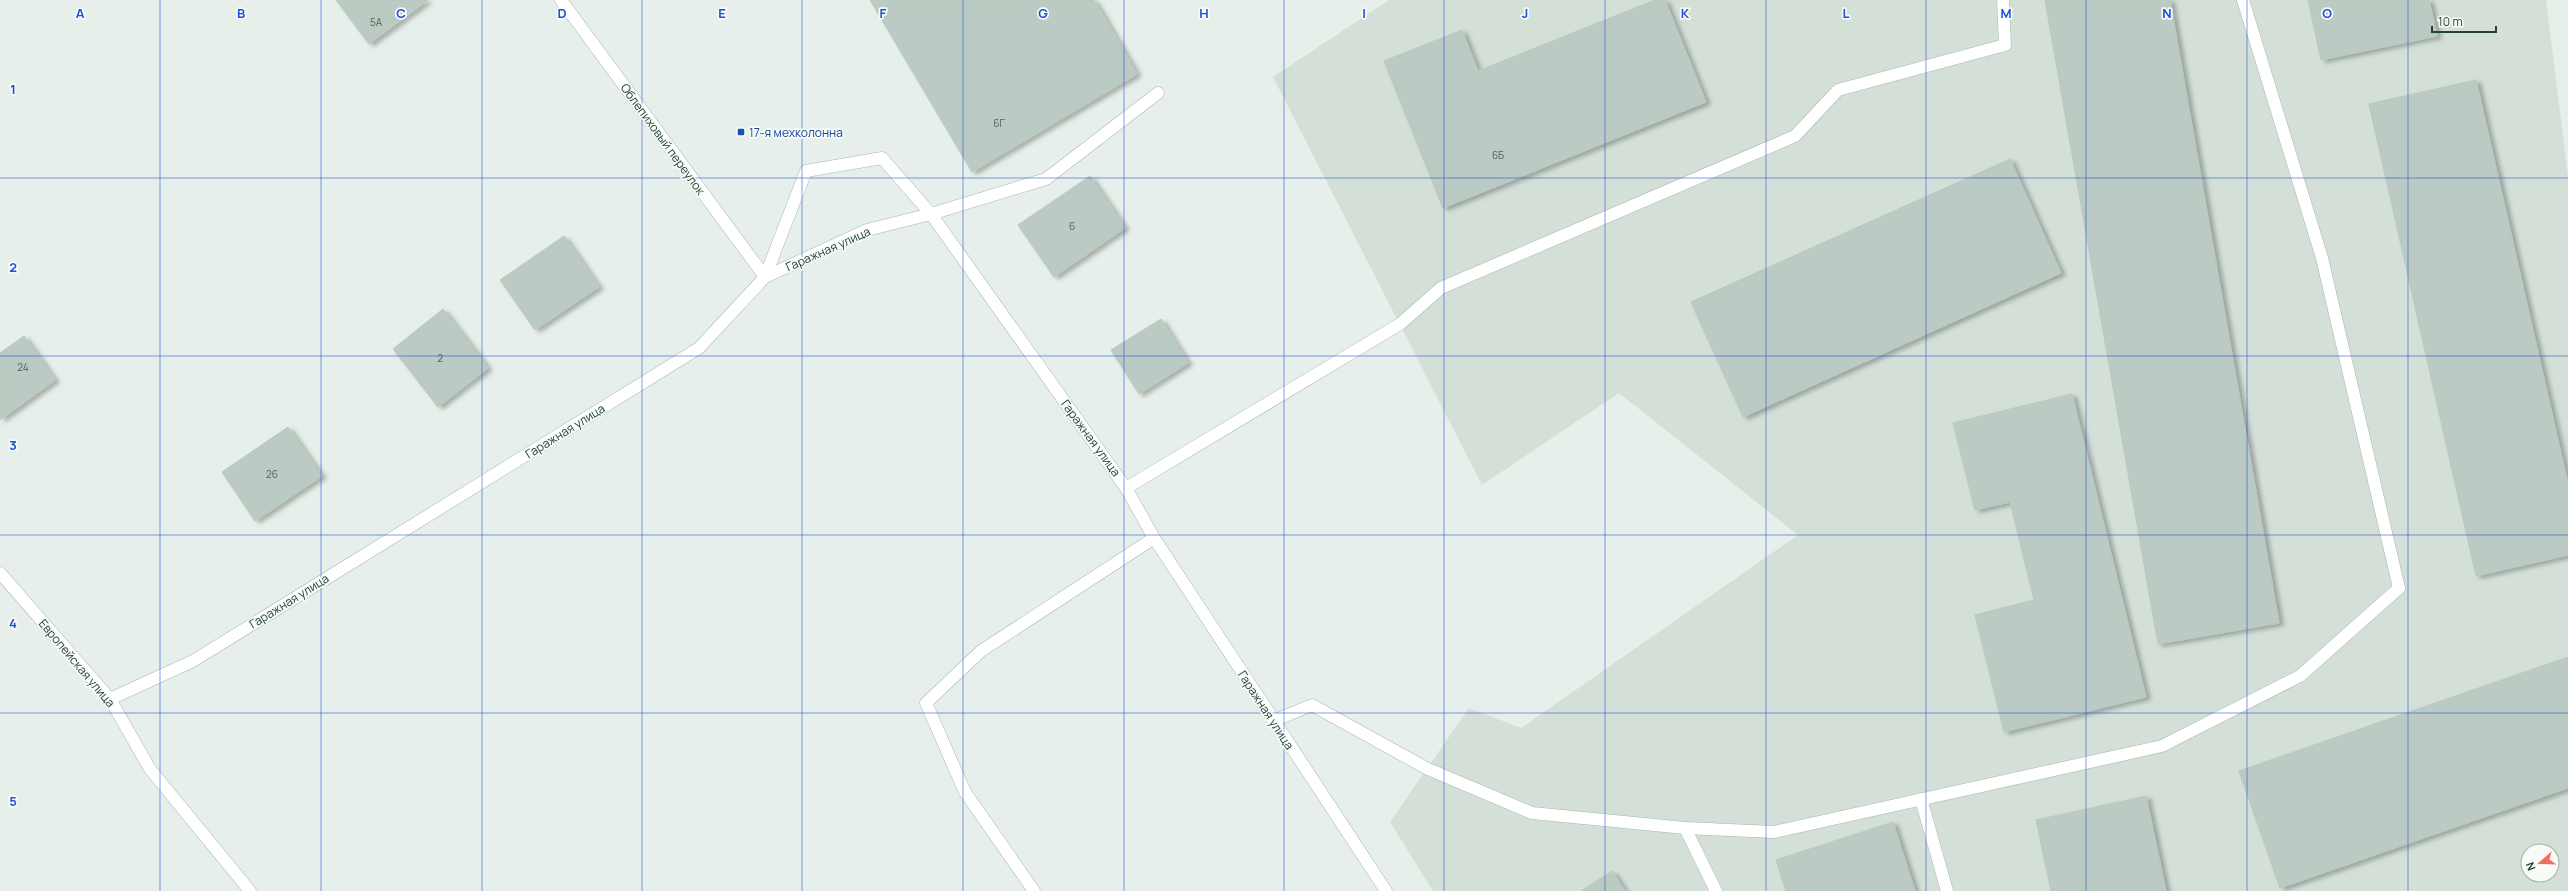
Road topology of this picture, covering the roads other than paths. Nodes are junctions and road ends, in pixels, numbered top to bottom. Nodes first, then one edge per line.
1 (560, 0) edge
2 (2003, 0) edge
3 (2243, 0) edge
4 (1158, 92) dead end
5 (931, 214) junction
6 (764, 277) junction
7 (1126, 488) junction
8 (1154, 538) junction
9 (0, 573) edge
10 (110, 699) junction
11 (1273, 721) junction
12 (1921, 799) junction
13 (1685, 828) junction
14 (250, 891) edge
15 (1034, 891) edge
16 (1386, 891) edge
17 (1716, 891) edge
18 (1947, 891) edge

1 - 6 street, Облепиховый переулок
2 - 7 street
3 - 12 street
4 - 5 street
5 - 6 street, Гаражная улица
5 - 6 street
5 - 7 street, Гаражная улица
6 - 10 street, Гаражная улица
7 - 8 street, Гаражная улица
8 - 11 street, Гаражная улица
8 - 15 street
9 - 10 street, Европейская улица
10 - 14 street, Европейская улица
11 - 13 street
11 - 16 street, Гаражная улица
12 - 13 street
12 - 18 street
13 - 17 street

